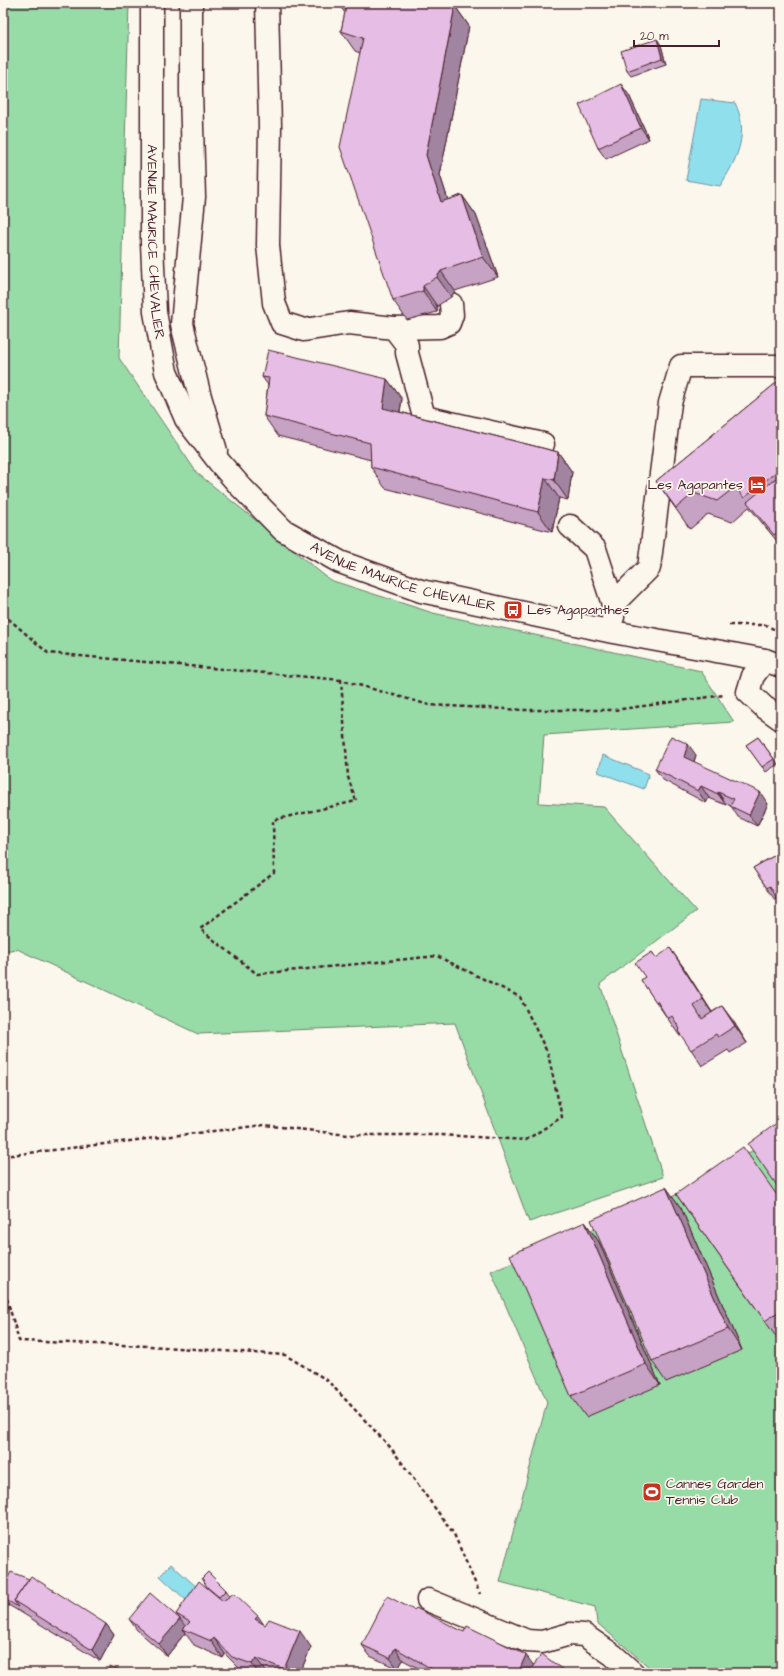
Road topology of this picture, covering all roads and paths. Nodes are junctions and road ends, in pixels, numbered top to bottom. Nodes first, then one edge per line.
1 (152, 3) edge
2 (191, 3) edge
3 (267, 3) edge
4 (452, 304) dead end
5 (394, 328) junction
6 (781, 366) edge
7 (543, 444) dead end
8 (220, 464) junction
9 (570, 526) dead end
10 (613, 604) junction
11 (3, 614) edge
12 (728, 625) dead end
13 (613, 632) junction
14 (781, 633) edge
15 (773, 663) edge
16 (341, 680) junction
17 (748, 692) junction
18 (781, 719) edge
19 (3, 1156) edge
20 (3, 1285) edge
21 (481, 1595) dead end
22 (428, 1600) dead end
23 (633, 1673) edge

1 - 8 street, AVENUE MAURICE CHEVALIER
2 - 8 street, AVENUE MAURICE CHEVALIER
3 - 5 street
4 - 5 street
5 - 7 street
6 - 10 street
8 - 13 street, AVENUE MAURICE CHEVALIER
9 - 10 street
10 - 13 street
11 - 16 path
12 - 14 path
13 - 15 street, AVENUE MAURICE CHEVALIER
15 - 17 street
16 - 17 path
16 - 19 path
17 - 18 street
20 - 21 path
22 - 23 street

